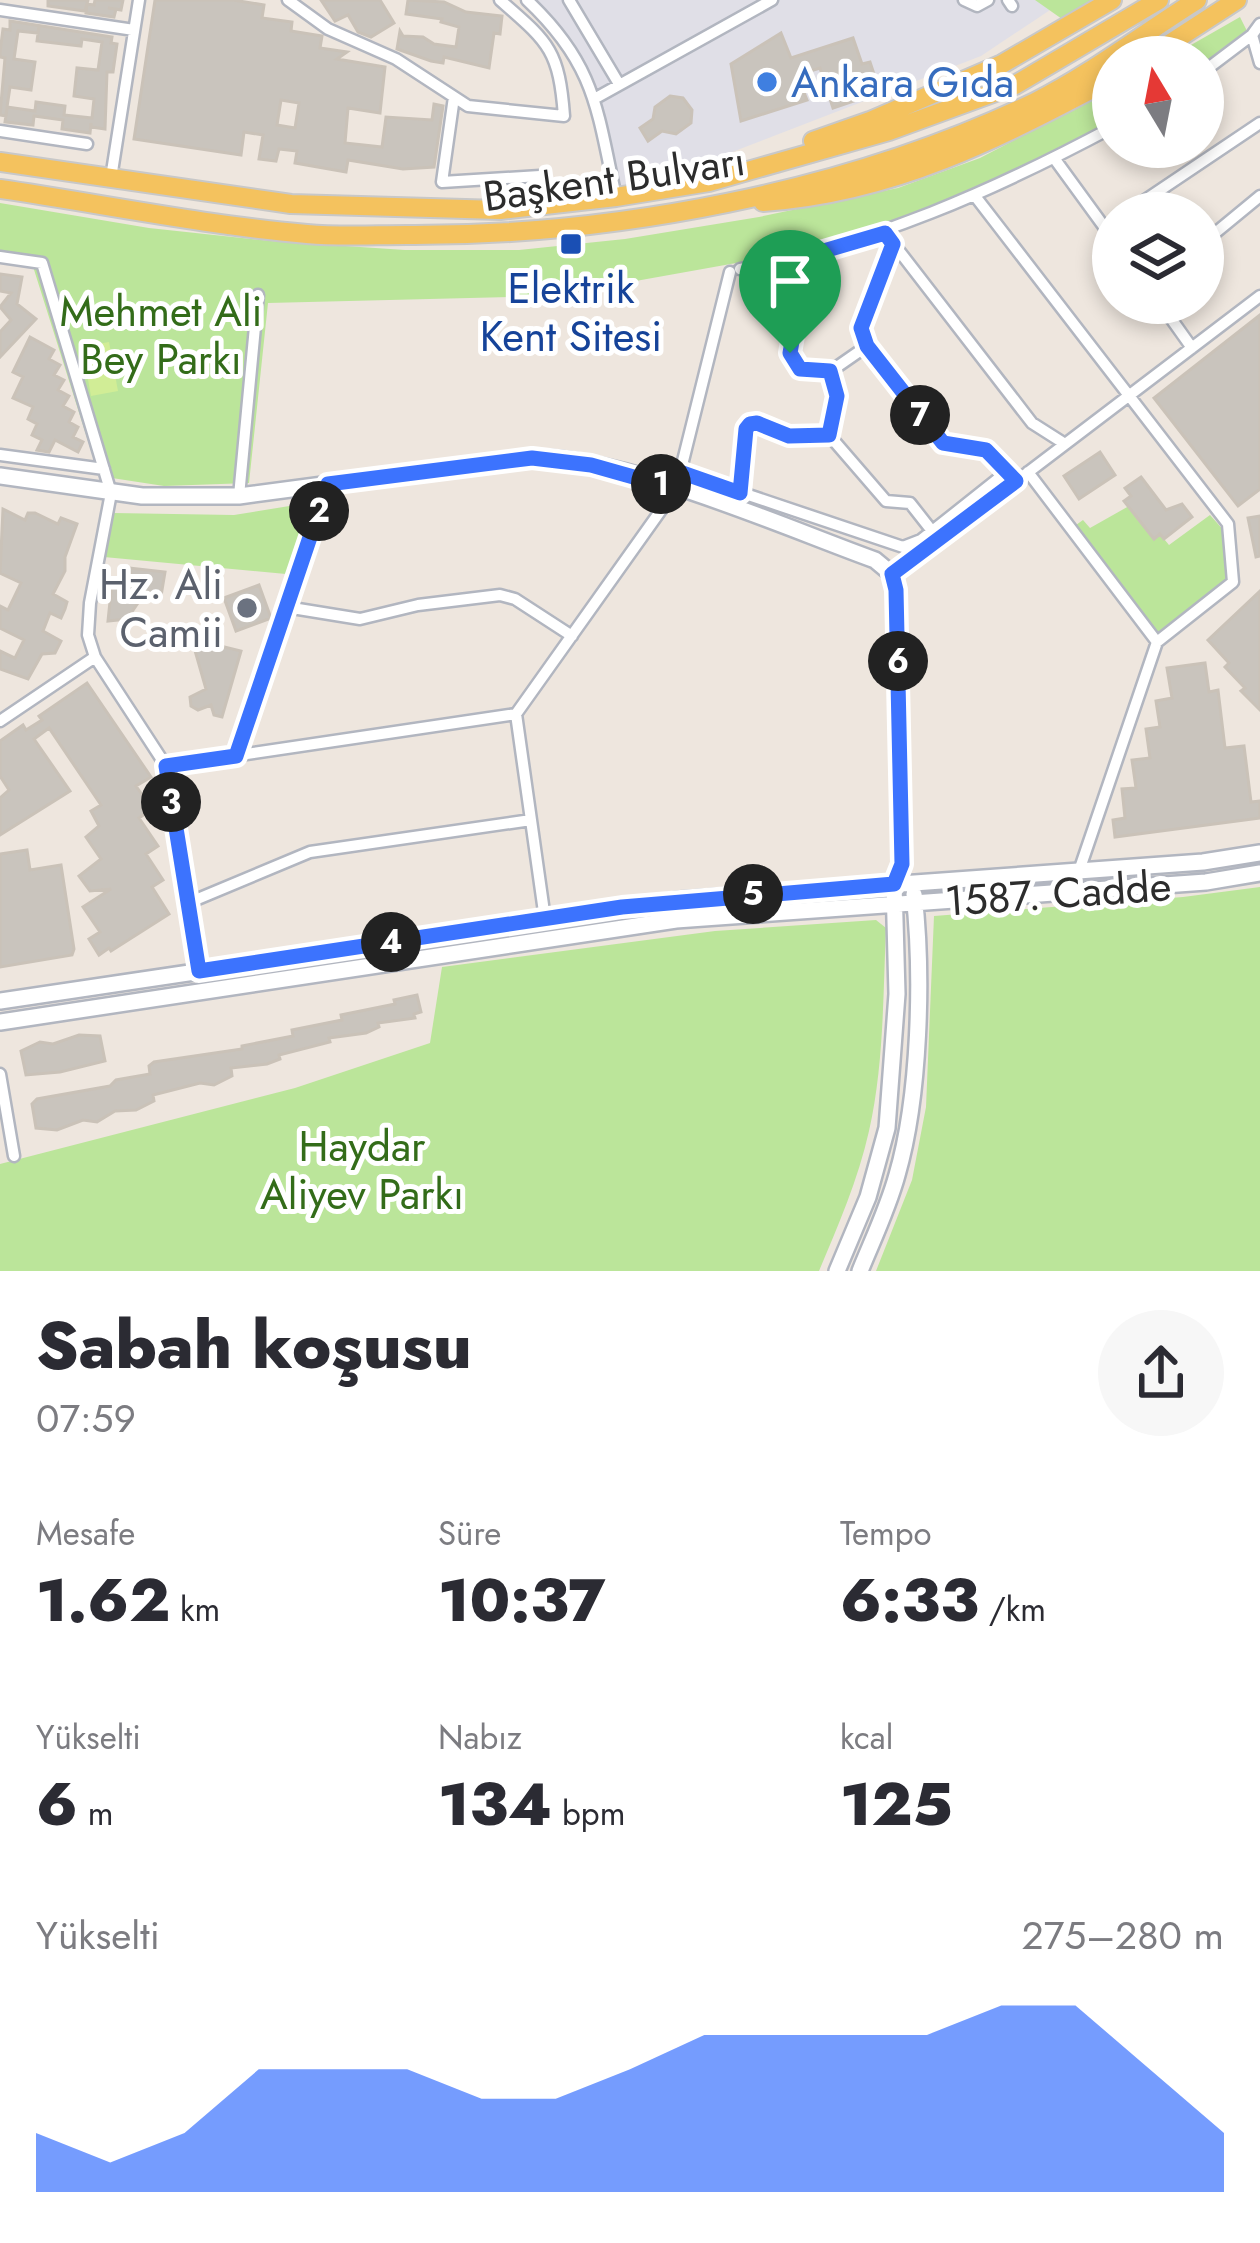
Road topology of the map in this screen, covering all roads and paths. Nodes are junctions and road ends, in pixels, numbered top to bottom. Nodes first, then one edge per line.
1 (139, 0) edge
2 (288, 0) edge
3 (500, 0) edge
4 (527, 0) edge
5 (569, 0) edge
6 (964, 0) edge
7 (988, 0) edge
8 (1112, 0) edge
9 (1159, 0) edge
10 (1197, 0) edge
11 (1208, 0) edge
12 (1237, 0) edge
13 (764, 2) edge
14 (0, 10) edge
15 (1200, 24) junction
16 (134, 30) junction
17 (1256, 30) edge
18 (1181, 36) edge
19 (1224, 55) edge
20 (1260, 63) edge
21 (619, 84) junction
22 (1092, 88) edge
23 (454, 97) junction
24 (594, 99) junction
25 (1260, 123) edge
26 (0, 131) edge
27 (1092, 138) edge
28 (87, 144) dead end
29 (1054, 158) junction
30 (0, 162) edge
31 (540, 176) dead end
32 (111, 178) junction
33 (709, 182) junction
34 (0, 189) edge
35 (1157, 192) edge
36 (975, 196) junction
37 (1260, 196) edge
38 (616, 197) junction
39 (1092, 204) edge
40 (716, 205) junction
41 (1224, 226) edge
42 (889, 238) junction
43 (0, 256) edge
44 (800, 258) junction
45 (258, 295) dead end
46 (1260, 296) edge
47 (1175, 324) edge
48 (867, 346) junction
49 (1192, 348) junction
50 (830, 371) junction
51 (1128, 397) junction
52 (829, 435) junction
53 (1065, 444) junction
54 (0, 455) edge
55 (104, 469) junction
56 (1028, 472) junction
57 (0, 476) edge
58 (1012, 476) junction
59 (678, 480) junction
60 (328, 484) junction
61 (111, 493) junction
62 (740, 493) junction
63 (239, 496) junction
64 (932, 531) junction
65 (892, 574) junction
66 (286, 607) junction
67 (572, 636) junction
68 (1157, 642) junction
69 (95, 657) junction
70 (516, 714) junction
71 (0, 721) edge
72 (236, 756) junction
73 (166, 766) junction
74 (531, 820) junction
75 (1260, 854) edge
76 (895, 865) junction
77 (1078, 871) junction
78 (1260, 874) edge
79 (913, 883) junction
80 (894, 884) junction
81 (188, 904) junction
82 (915, 904) junction
83 (896, 905) junction
84 (545, 919) junction
85 (199, 971) junction
86 (0, 1001) edge
87 (0, 1022) edge
88 (0, 1074) edge
89 (14, 1156) dead end
90 (837, 1271) edge
91 (860, 1271) edge

1 - 16 street
2 - 23 street
3 - 23 street
4 - 24 street
5 - 21 street
6 - 7 street
8 - 33 main road
9 - 33 main road, Başkent Bulvarı
10 - 40 main road, Başkent Bulvarı
11 - 15 main road
12 - 15 main road
13 - 21 street
14 - 16 street
15 - 18 main road
16 - 32 street
17 - 19 street
17 - 20 street
21 - 24 street
22 - 40 main road
23 - 31 street
24 - 38 street
25 - 35 street
26 - 28 street
27 - 29 street
29 - 36 street
29 - 39 street
30 - 32 main road, Başkent Bulvarı
32 - 38 main road, Başkent Bulvarı
33 - 38 main road, Başkent Bulvarı
34 - 40 main road, Başkent Bulvarı
36 - 42 street
36 - 51 street
37 - 41 street
42 - 44 street
42 - 48 street
42 - 53 street
43 - 55 street
44 - 50 street
44 - 59 street
45 - 63 street
46 - 49 street
47 - 49 street
48 - 50 street
48 - 58 street
49 - 51 street
50 - 52 street
51 - 53 street
51 - 68 street
52 - 62 street
52 - 64 street
53 - 56 street
54 - 55 street
55 - 61 street
56 - 58 street
56 - 68 street
57 - 61 main road
58 - 64 street
58 - 65 street
59 - 60 main road
59 - 62 street
59 - 65 main road
59 - 67 street
60 - 63 main road
60 - 66 street
61 - 63 main road
61 - 69 street
62 - 64 street
65 - 76 main road
66 - 67 street
66 - 72 street
67 - 70 street
68 - 77 street
69 - 71 street
69 - 73 street
70 - 72 street
70 - 74 street
72 - 73 street
73 - 81 street
74 - 81 street
74 - 84 street
75 - 77 main road, 1587. Cadde
76 - 79 main road
76 - 80 main road
77 - 79 main road, 1587. Cadde
78 - 82 main road, 1587. Cadde
79 - 80 main road, 1587. Cadde
79 - 82 main road
80 - 83 main road
80 - 84 main road, 1587. Cadde
81 - 85 street
82 - 83 main road, 1587. Cadde
82 - 91 main road
83 - 87 main road, 1587. Cadde
83 - 90 main road
84 - 85 main road, 1587. Cadde
85 - 86 main road, 1587. Cadde
88 - 89 street

